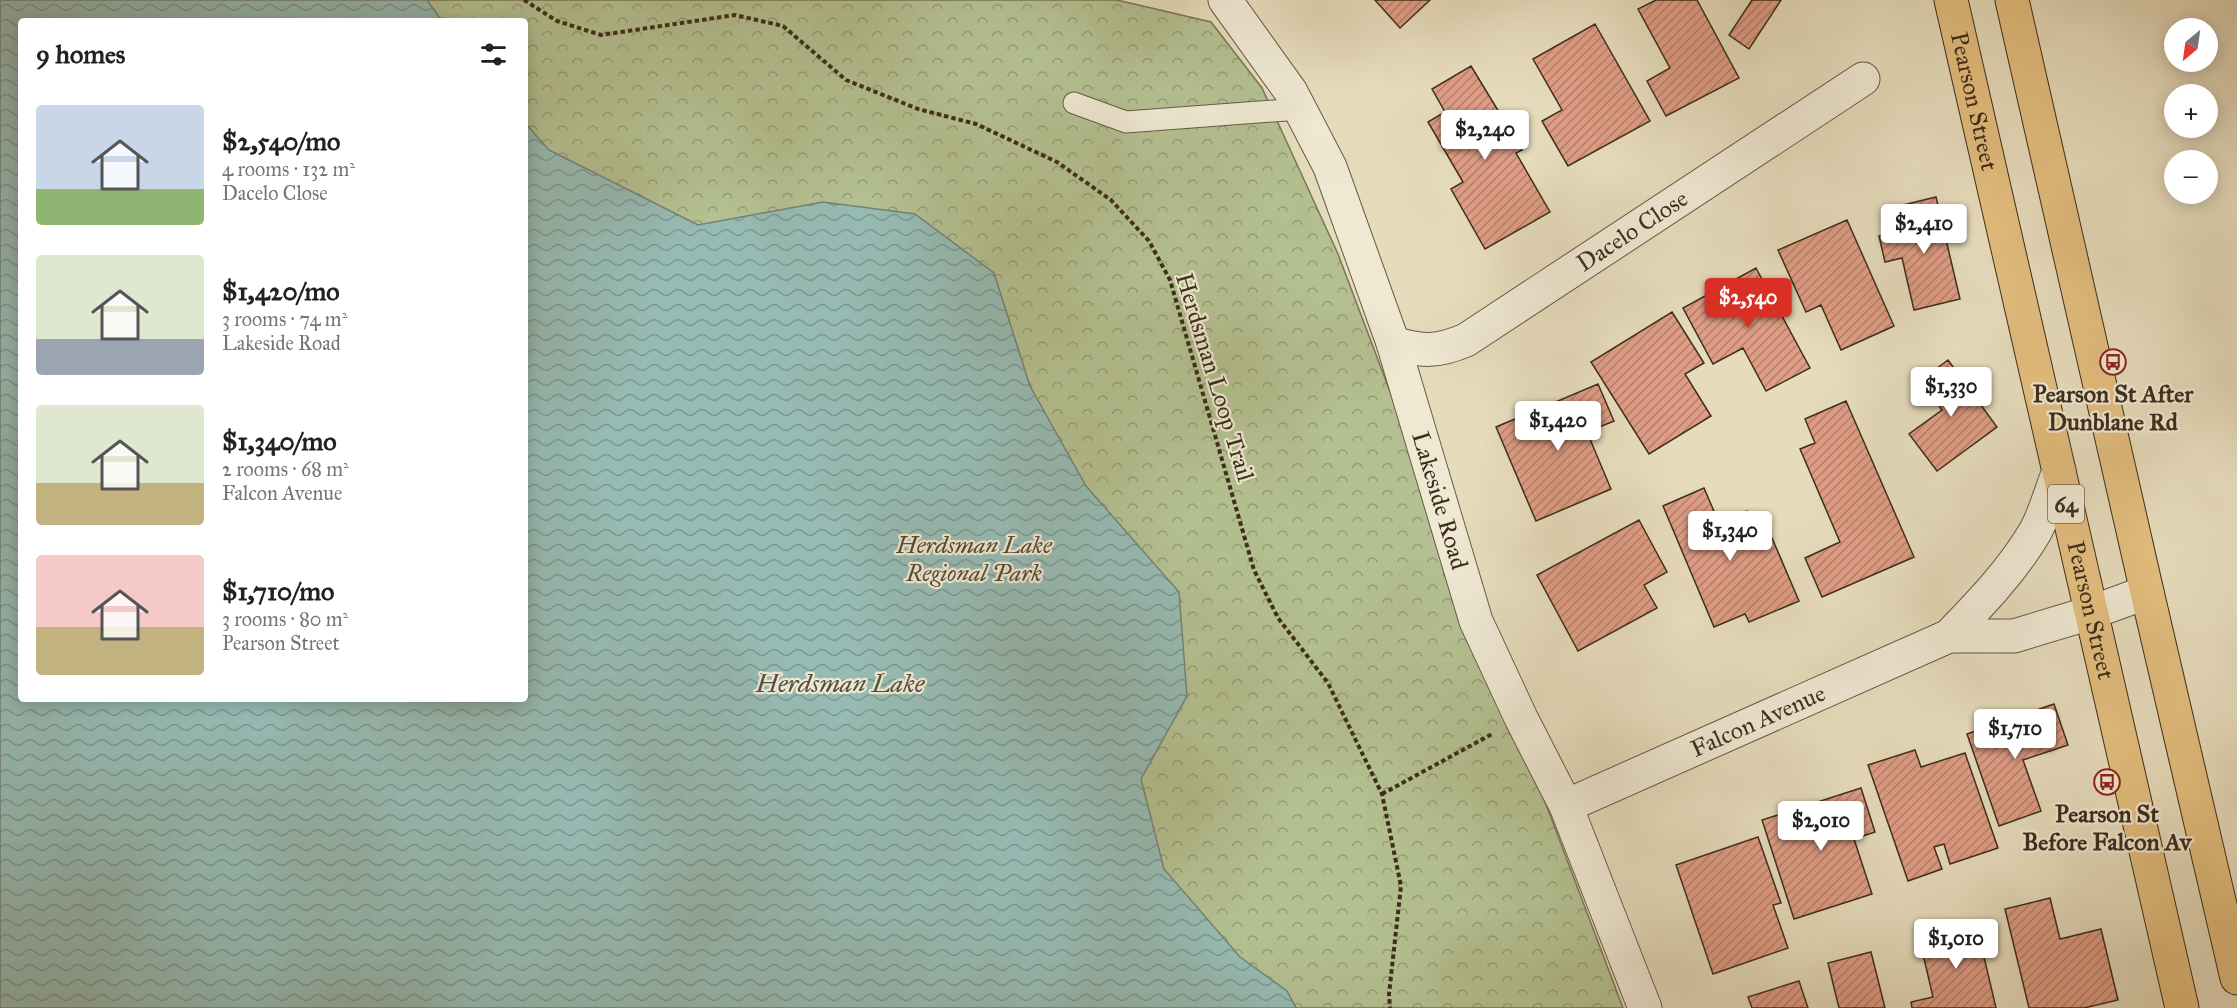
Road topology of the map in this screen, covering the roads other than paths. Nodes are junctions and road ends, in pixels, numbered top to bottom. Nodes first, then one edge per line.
1 (1225, 0) edge
2 (1951, 0) edge
3 (2012, 0) edge
4 (1863, 79) dead end
5 (1074, 103) dead end
6 (1300, 109) junction
7 (1393, 343) junction
8 (2059, 471) junction
9 (2147, 592) junction
10 (2090, 613) junction
11 (1949, 636) junction
12 (1566, 806) junction
13 (2237, 978) edge
14 (1645, 1008) edge
15 (2182, 1008) edge

1 - 6 street, Lakeside Road
2 - 8 main road, Pearson Street / 64
3 - 9 main road
4 - 7 street, Dacelo Close
5 - 6 lane
6 - 7 street, Lakeside Road
7 - 12 street, Lakeside Road
8 - 10 main road, Pearson Street / 64
8 - 11 street, Falcon Avenue
9 - 10 street, Falcon Avenue
9 - 13 main road
10 - 11 street, Falcon Avenue
10 - 15 main road, Pearson Street / 64
11 - 12 street, Falcon Avenue
12 - 14 street, Lakeside Road

